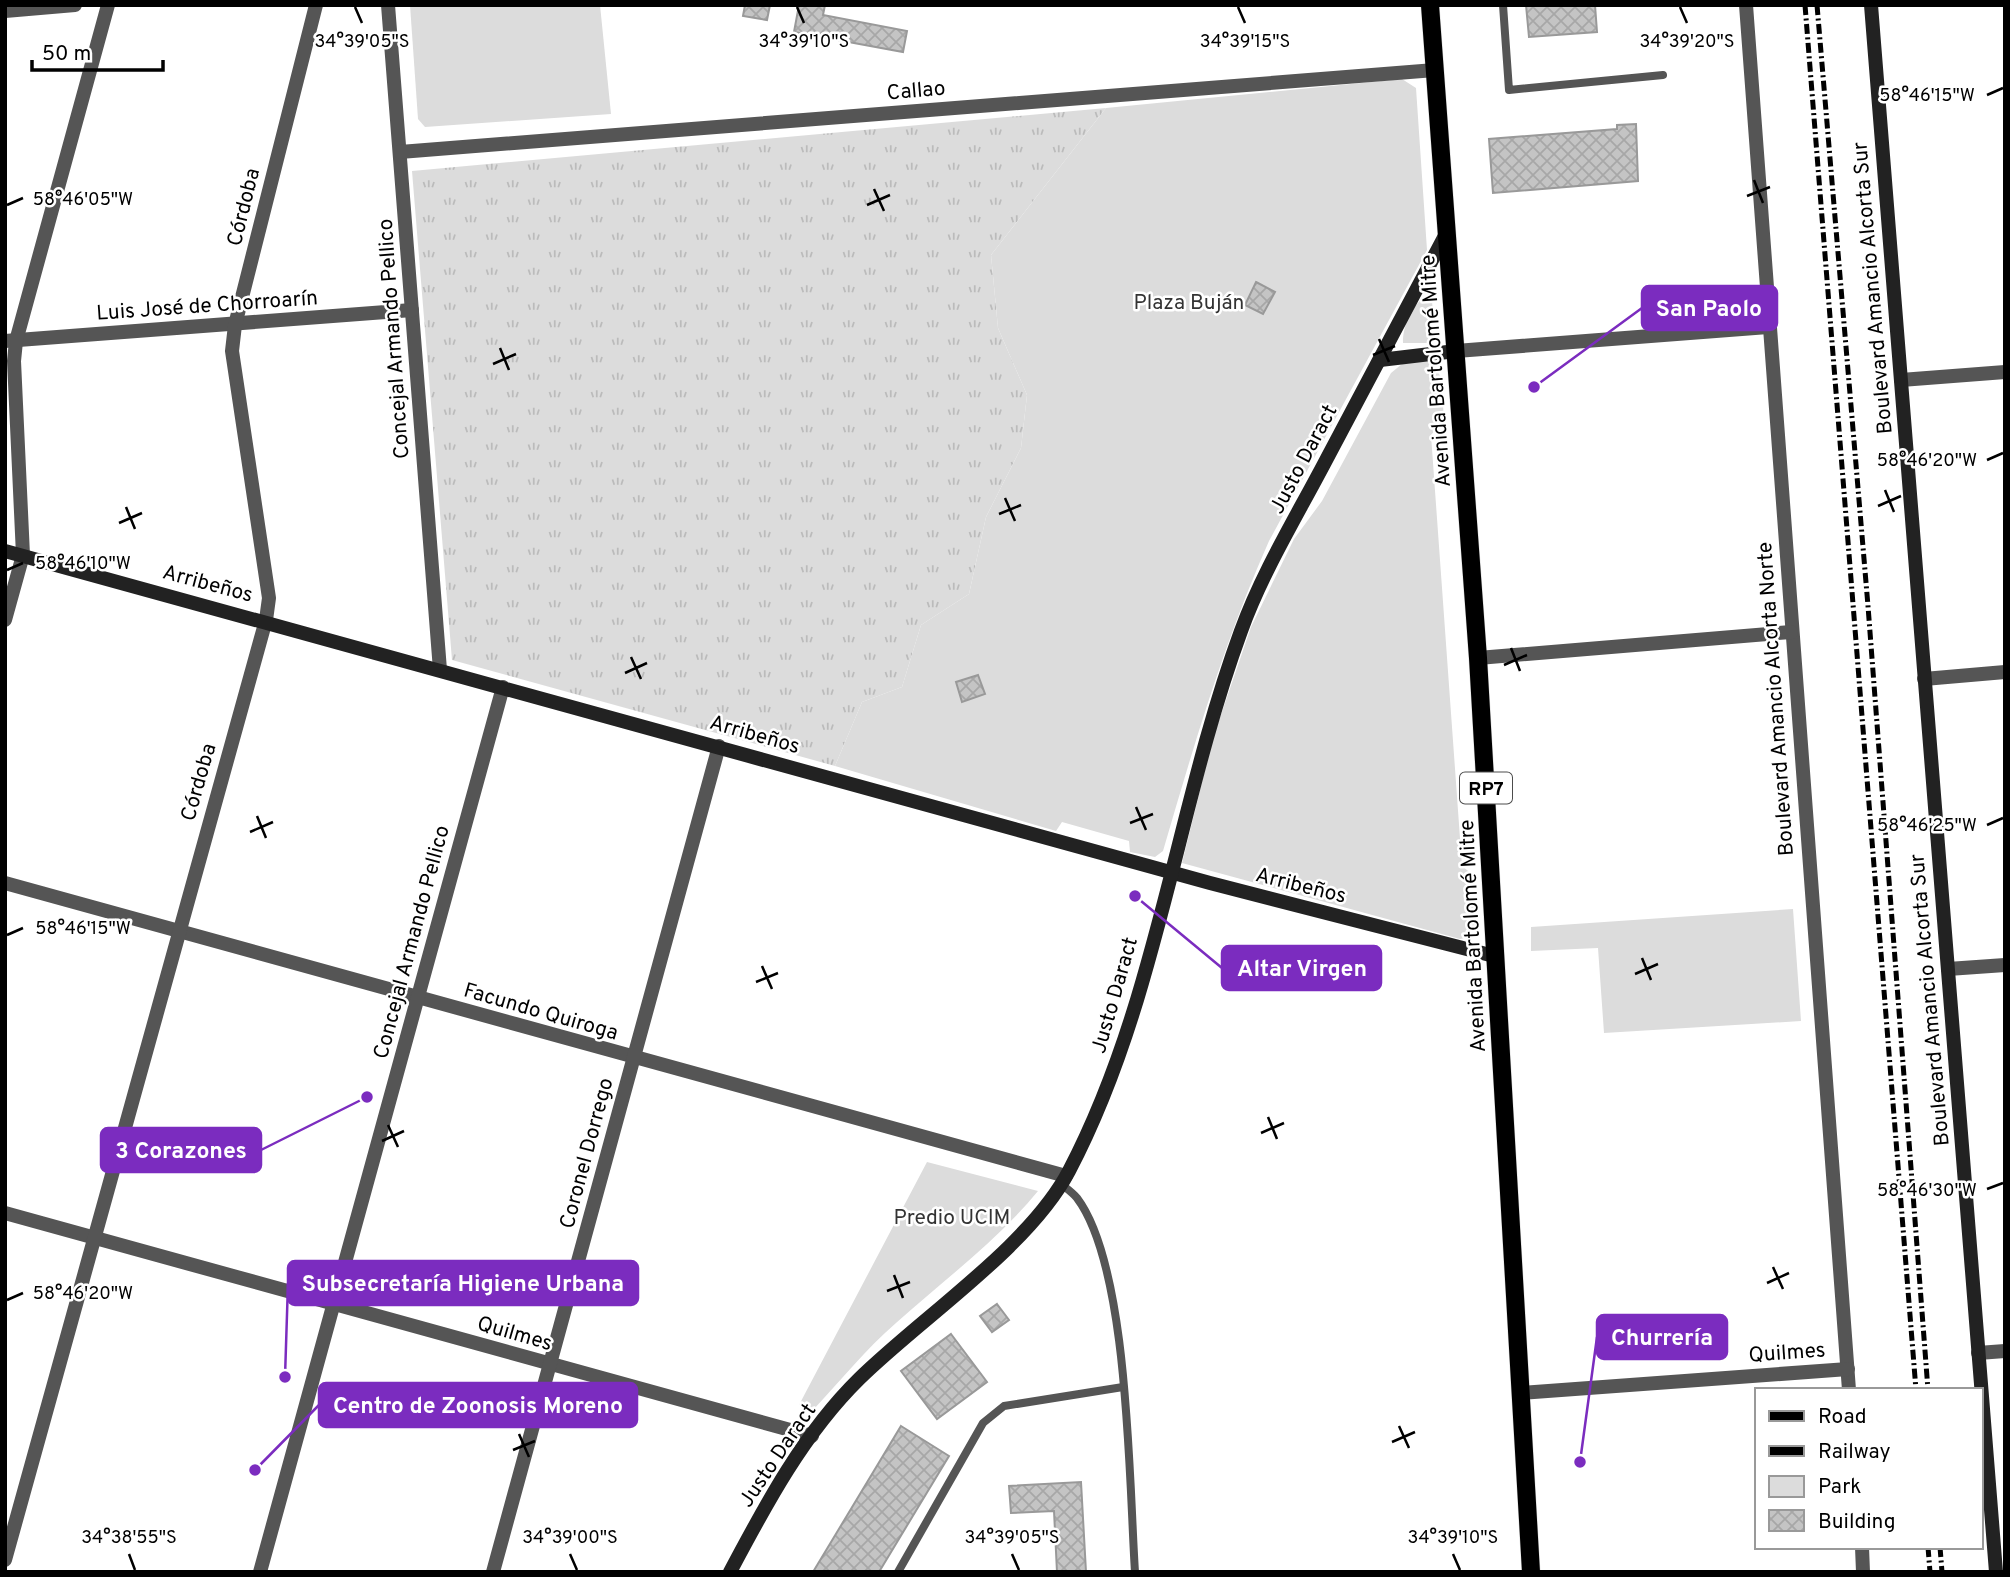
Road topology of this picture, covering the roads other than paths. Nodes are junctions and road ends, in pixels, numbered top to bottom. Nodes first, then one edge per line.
1 (75, 5) edge
2 (108, 5) edge
3 (316, 5) edge
4 (388, 5) edge
5 (1430, 5) edge
6 (1503, 5) edge
7 (1746, 5) edge
8 (1871, 5) edge
9 (5, 11) edge
10 (1435, 70) junction
11 (1663, 75) dead end
12 (400, 152) junction
13 (1448, 229) junction
14 (412, 310) junction
15 (235, 325) junction
16 (1768, 327) junction
17 (10, 341) edge
18 (1456, 351) junction
19 (1380, 360) junction
20 (2005, 372) edge
21 (1901, 380) junction
22 (5, 551) edge
23 (23, 555) junction
24 (5, 620) edge
25 (266, 621) junction
26 (1791, 632) junction
27 (1478, 658) junction
28 (440, 670) junction
29 (2005, 672) edge
30 (1924, 679) junction
31 (503, 687) junction
32 (719, 746) junction
33 (1171, 873) junction
34 (5, 883) edge
35 (178, 931) junction
36 (1494, 956) junction
37 (2005, 965) edge
38 (1948, 969) junction
39 (417, 998) junction
40 (634, 1058) junction
41 (1064, 1180) junction
42 (5, 1213) edge
43 (94, 1238) junction
44 (333, 1305) junction
45 (2005, 1351) edge
46 (1978, 1353) junction
47 (550, 1365) junction
48 (1848, 1369) junction
49 (1123, 1387) junction
50 (1849, 1388) edge
51 (1981, 1388) edge
52 (1521, 1393) junction
53 (1982, 1402) edge
54 (812, 1436) junction
55 (1861, 1549) edge
56 (5, 1560) edge
57 (260, 1572) edge
58 (493, 1572) edge
59 (730, 1572) edge
60 (898, 1572) edge
61 (1135, 1572) edge
62 (1531, 1572) edge
63 (1863, 1572) edge
64 (1996, 1572) edge

1 - 9 street
2 - 17 street
3 - 15 street, Córdoba
4 - 12 street, Concejal Armando Pellico
5 - 10 main road, Avenida Bartolomé Mitre / RP7
6 - 11 lane
7 - 16 street, Boulevard Amancio Alcorta Norte
8 - 21 street, Boulevard Amancio Alcorta Sur
10 - 12 street, Callao
10 - 13 main road, Avenida Bartolomé Mitre / RP7
12 - 14 street, Concejal Armando Pellico
13 - 18 main road, Avenida Bartolomé Mitre / RP7
13 - 19 street, Justo Daract
14 - 15 street, Luis José de Chorroarín
14 - 28 street, Concejal Armando Pellico
15 - 17 street, Luis José de Chorroarín
15 - 25 street, Córdoba
16 - 18 street
16 - 26 street, Boulevard Amancio Alcorta Norte
17 - 23 street
18 - 19 street
18 - 27 main road, Avenida Bartolomé Mitre / RP7
19 - 33 street, Justo Daract
20 - 21 street
21 - 30 street, Boulevard Amancio Alcorta Sur
22 - 23 street, Arribeños
23 - 24 street
23 - 25 street, Arribeños
25 - 28 street, Arribeños
25 - 35 street, Córdoba
26 - 27 street
26 - 48 street, Boulevard Amancio Alcorta Norte
27 - 36 main road, Avenida Bartolomé Mitre / RP7
28 - 31 street, Arribeños
29 - 30 street
30 - 38 street, Boulevard Amancio Alcorta Sur
31 - 32 street, Arribeños
31 - 39 street, Concejal Armando Pellico
32 - 33 street, Arribeños
32 - 40 street, Coronel Dorrego
33 - 36 street, Arribeños
33 - 41 street, Justo Daract
34 - 35 street, Facundo Quiroga
35 - 39 street, Facundo Quiroga
35 - 43 street, Córdoba
36 - 52 main road, Avenida Bartolomé Mitre / RP7
37 - 38 street
38 - 46 street, Boulevard Amancio Alcorta Sur
39 - 40 street, Facundo Quiroga
39 - 44 street, Concejal Armando Pellico
40 - 41 street, Facundo Quiroga
40 - 47 street, Coronel Dorrego
41 - 49 lane
41 - 54 street, Justo Daract
42 - 43 street, Quilmes
43 - 44 street, Quilmes
43 - 56 street, Córdoba
44 - 47 street, Quilmes
44 - 57 street, Concejal Armando Pellico
45 - 46 street
46 - 51 street, Boulevard Amancio Alcorta Sur
47 - 54 street, Quilmes
47 - 58 street, Coronel Dorrego
48 - 50 street, Boulevard Amancio Alcorta Norte
48 - 52 street, Quilmes
49 - 60 lane
49 - 61 lane
52 - 62 main road, Avenida Bartolomé Mitre / RP7
53 - 64 street, Boulevard Amancio Alcorta Sur
54 - 59 street, Justo Daract
55 - 63 street

